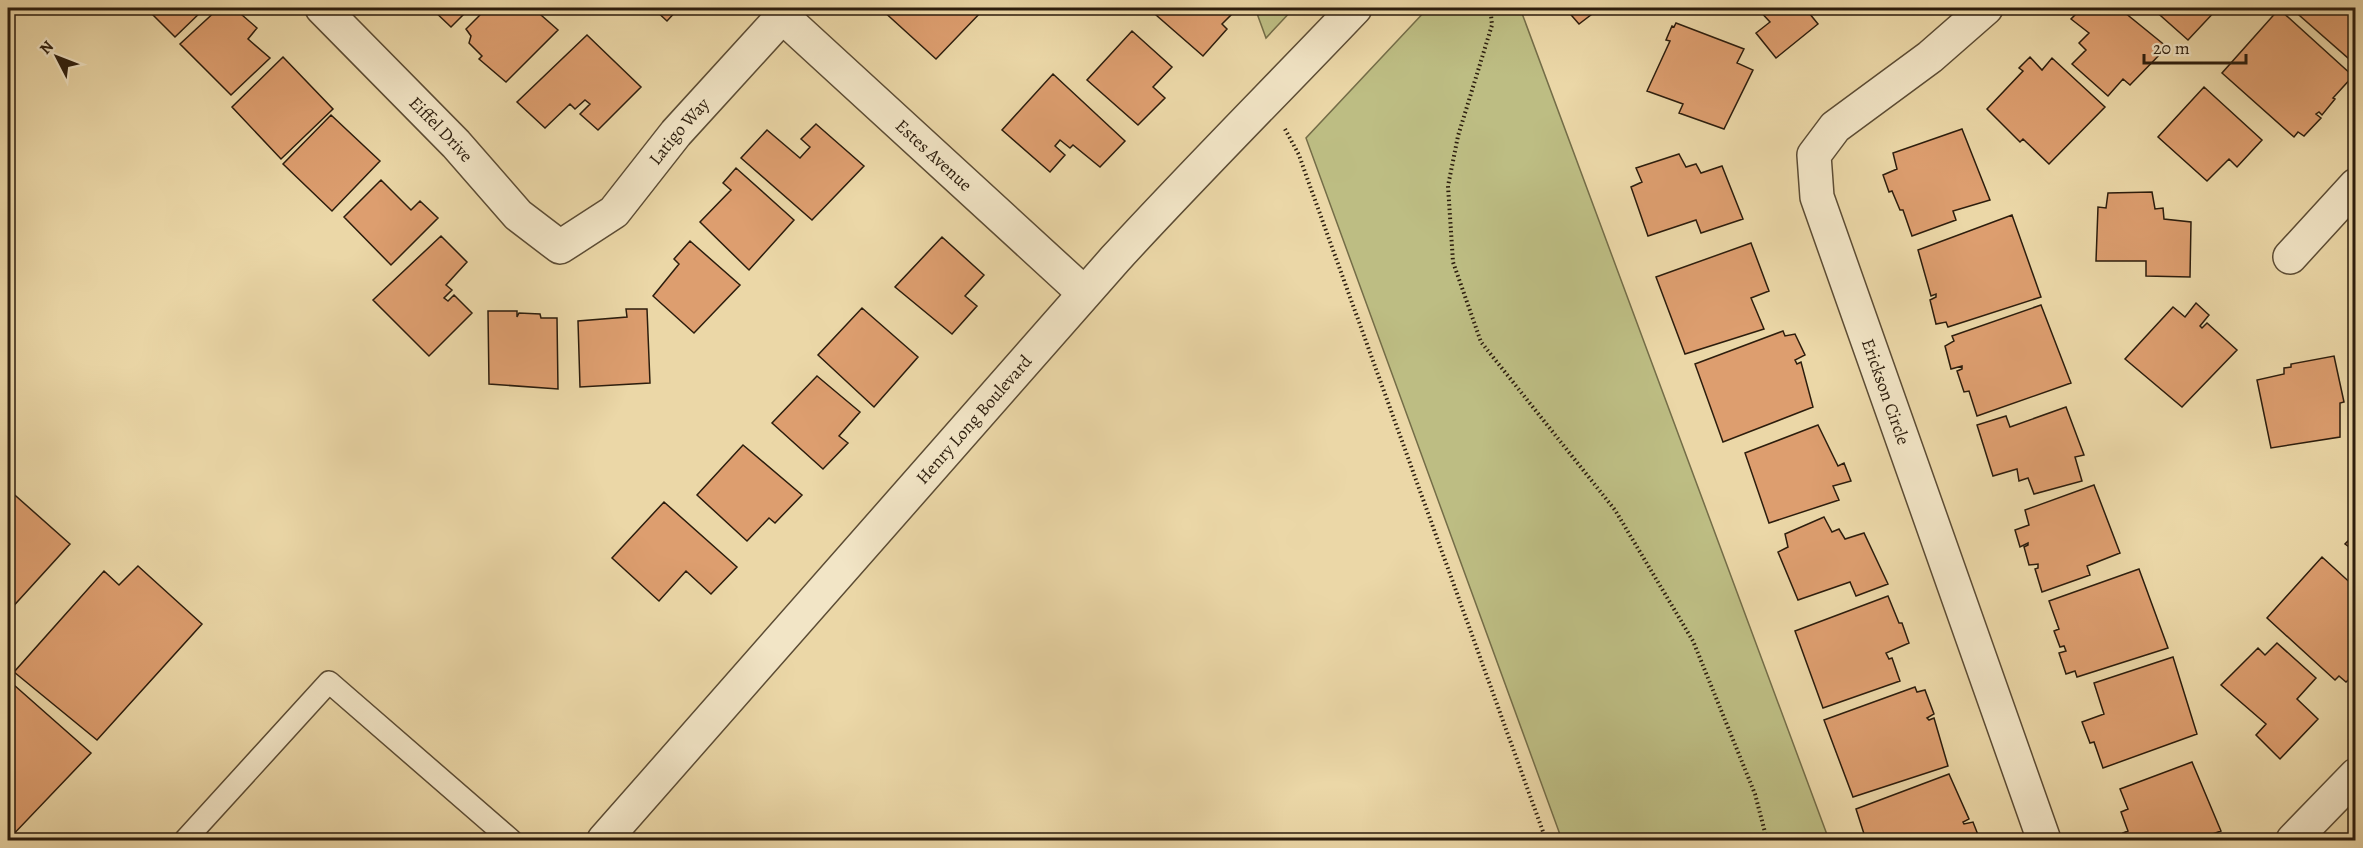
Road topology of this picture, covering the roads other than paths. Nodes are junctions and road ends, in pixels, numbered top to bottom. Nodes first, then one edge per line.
1 (322, 8) edge
2 (1354, 8) edge
3 (1986, 8) edge
4 (786, 12) edge
5 (2355, 185) edge
6 (560, 247) joint
7 (2290, 257) dead end
8 (1084, 293) junction
9 (2355, 775) edge
10 (184, 840) edge
11 (511, 840) edge
12 (604, 840) edge
13 (2044, 840) edge
14 (2293, 840) edge

1 - 6 street, Eiffel Drive
2 - 8 street, Henry Long Boulevard
3 - 13 street, Erickson Circle
4 - 6 street, Latigo Way
4 - 8 street, Estes Avenue
5 - 7 street
8 - 12 street, Henry Long Boulevard
9 - 14 street
10 - 11 lane

